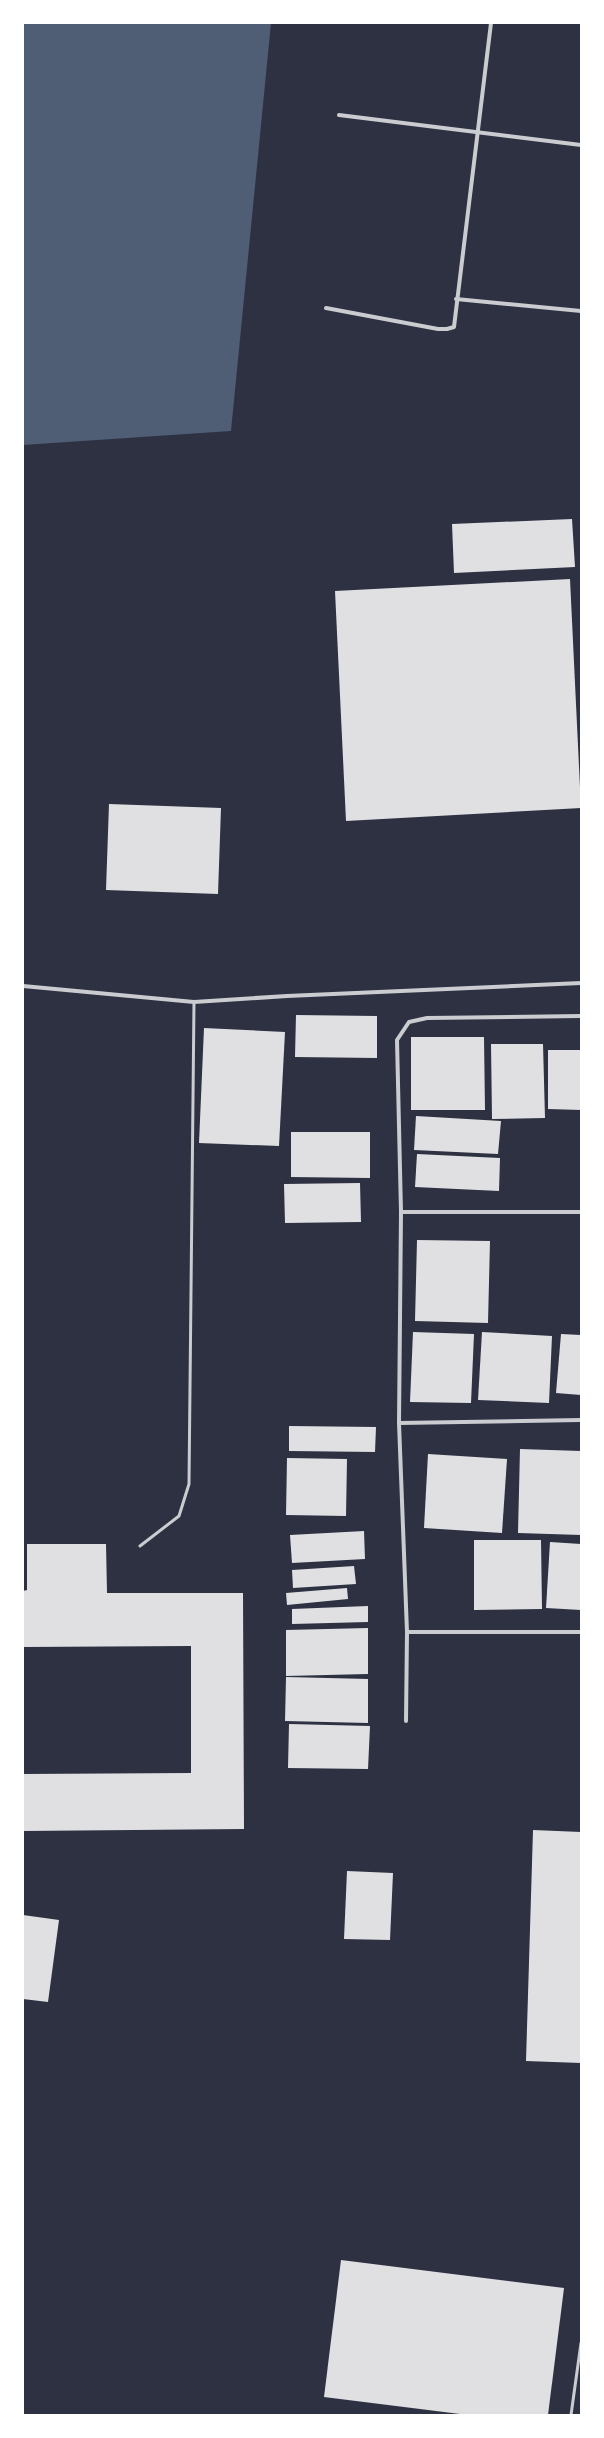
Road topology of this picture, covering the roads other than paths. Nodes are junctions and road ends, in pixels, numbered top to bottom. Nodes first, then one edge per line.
1 (491, 23) edge
2 (339, 115) dead end
3 (477, 134) junction
4 (581, 145) edge
5 (456, 299) junction
6 (326, 308) dead end
7 (581, 311) edge
8 (581, 983) edge
9 (23, 986) edge
10 (194, 1002) junction
11 (581, 1016) edge
12 (401, 1212) junction
13 (581, 1212) edge
14 (581, 1420) edge
15 (399, 1423) junction
16 (140, 1546) dead end
17 (407, 1632) junction
18 (581, 1632) edge
19 (406, 1721) dead end
20 (581, 2343) edge
21 (571, 2415) edge

1 - 3 street
2 - 3 street
3 - 4 street
3 - 5 street
5 - 6 street
5 - 7 street
8 - 10 street
9 - 10 street
10 - 16 lane
11 - 12 street
12 - 13 street
12 - 15 street
14 - 15 street
15 - 17 street
17 - 18 street
17 - 19 street
20 - 21 lane

